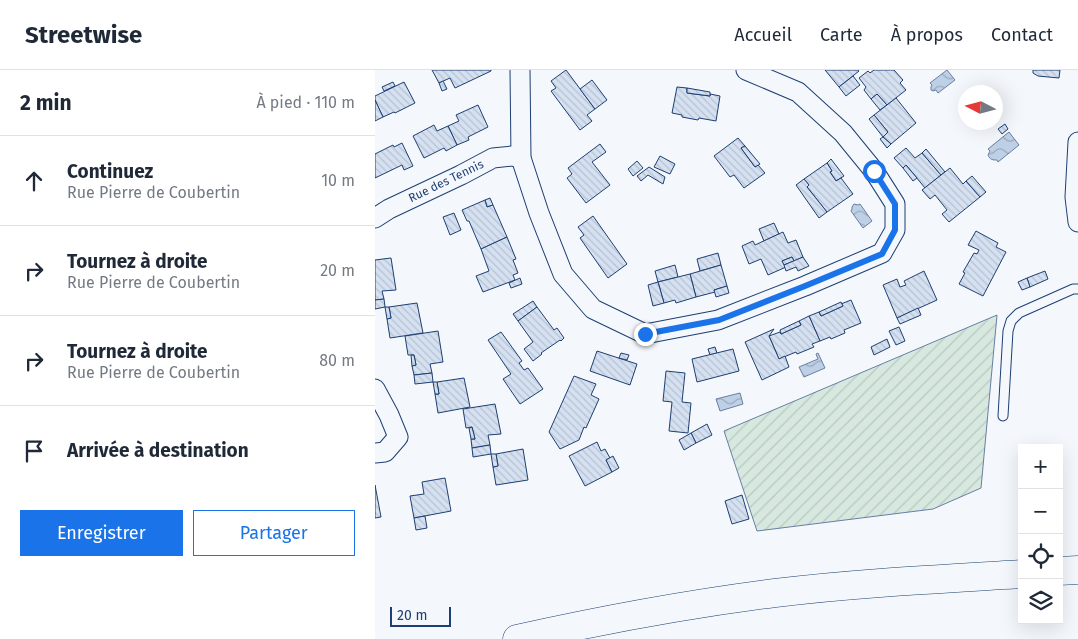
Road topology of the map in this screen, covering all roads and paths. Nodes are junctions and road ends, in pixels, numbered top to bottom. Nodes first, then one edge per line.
1 (520, 70) edge
2 (746, 70) edge
3 (1078, 142) edge
4 (521, 158) junction
5 (375, 218) edge
6 (1078, 222) edge
7 (1078, 289) edge
8 (375, 389) edge
9 (1003, 416) dead end
10 (375, 453) edge
11 (1078, 570) edge
12 (1063, 572) edge
13 (1018, 574) edge
14 (517, 639) edge

1 - 4 street
2 - 4 street
3 - 6 street
4 - 5 street, Rue des Tennis
7 - 9 lane
8 - 10 street
11 - 12 main road
13 - 14 main road

